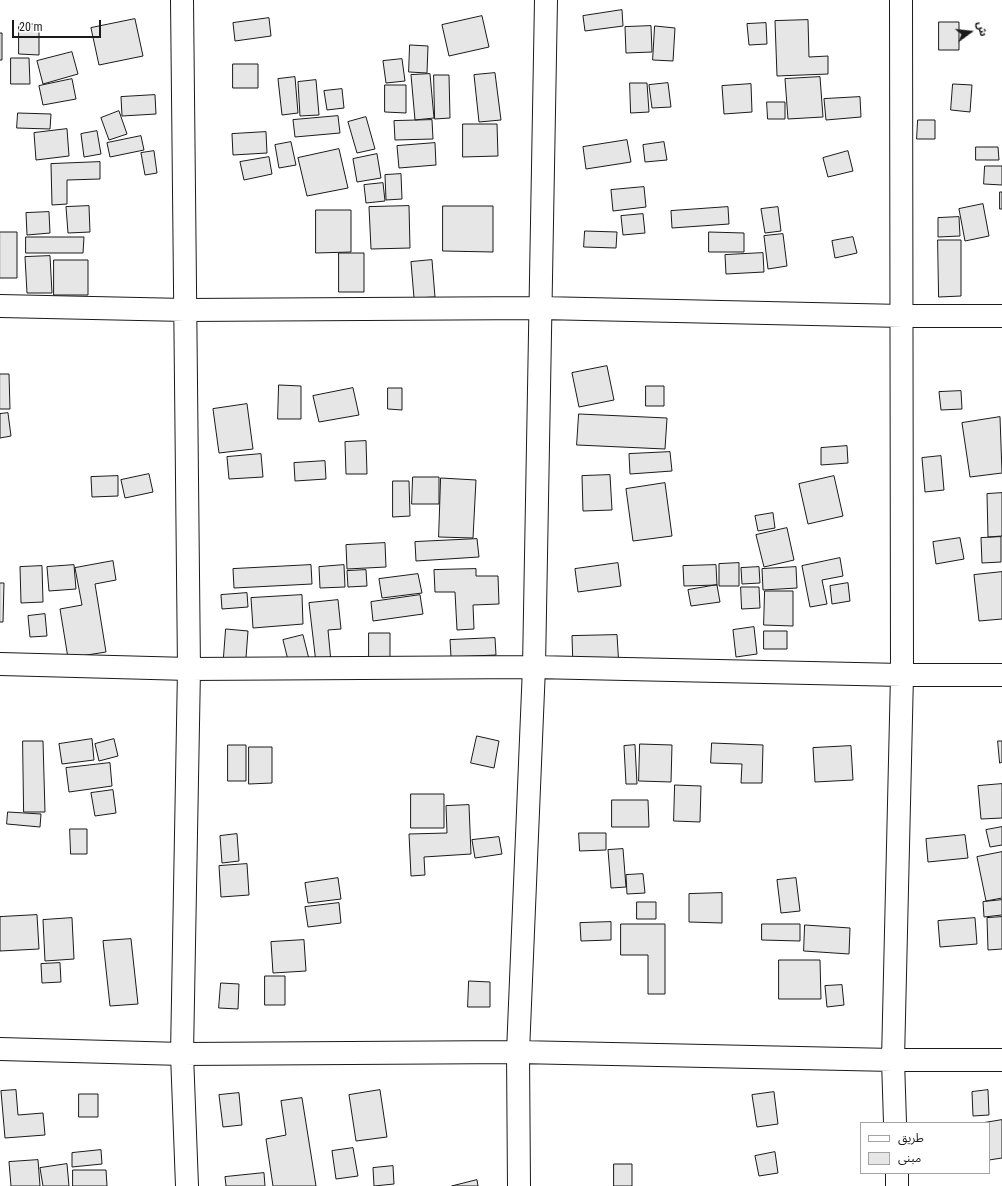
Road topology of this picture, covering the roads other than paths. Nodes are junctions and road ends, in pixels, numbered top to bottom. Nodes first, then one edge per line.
1 (182, 0) edge
2 (546, 0) edge
3 (901, 0) edge
4 (0, 306) edge
5 (541, 308) junction
6 (185, 310) junction
7 (902, 316) junction
8 (1002, 316) edge
9 (0, 664) edge
10 (534, 667) junction
11 (189, 669) junction
12 (902, 675) junction
13 (1002, 675) edge
14 (0, 1049) edge
15 (518, 1052) junction
16 (182, 1054) junction
17 (893, 1060) junction
18 (1002, 1060) edge
19 (895, 1122) edge
20 (897, 1174) edge
21 (188, 1186) edge
22 (519, 1186) edge
23 (897, 1186) edge

1 - 6 street
2 - 5 street
3 - 7 street
4 - 6 street
5 - 6 street
5 - 7 street
5 - 10 street
6 - 11 street
7 - 8 street
7 - 12 street
9 - 11 street
10 - 11 street
10 - 12 street
10 - 15 street
11 - 16 street
12 - 13 street
12 - 17 street
14 - 16 street
15 - 16 street
15 - 17 street
15 - 22 street
16 - 21 street
17 - 18 street
17 - 19 street
20 - 23 street

